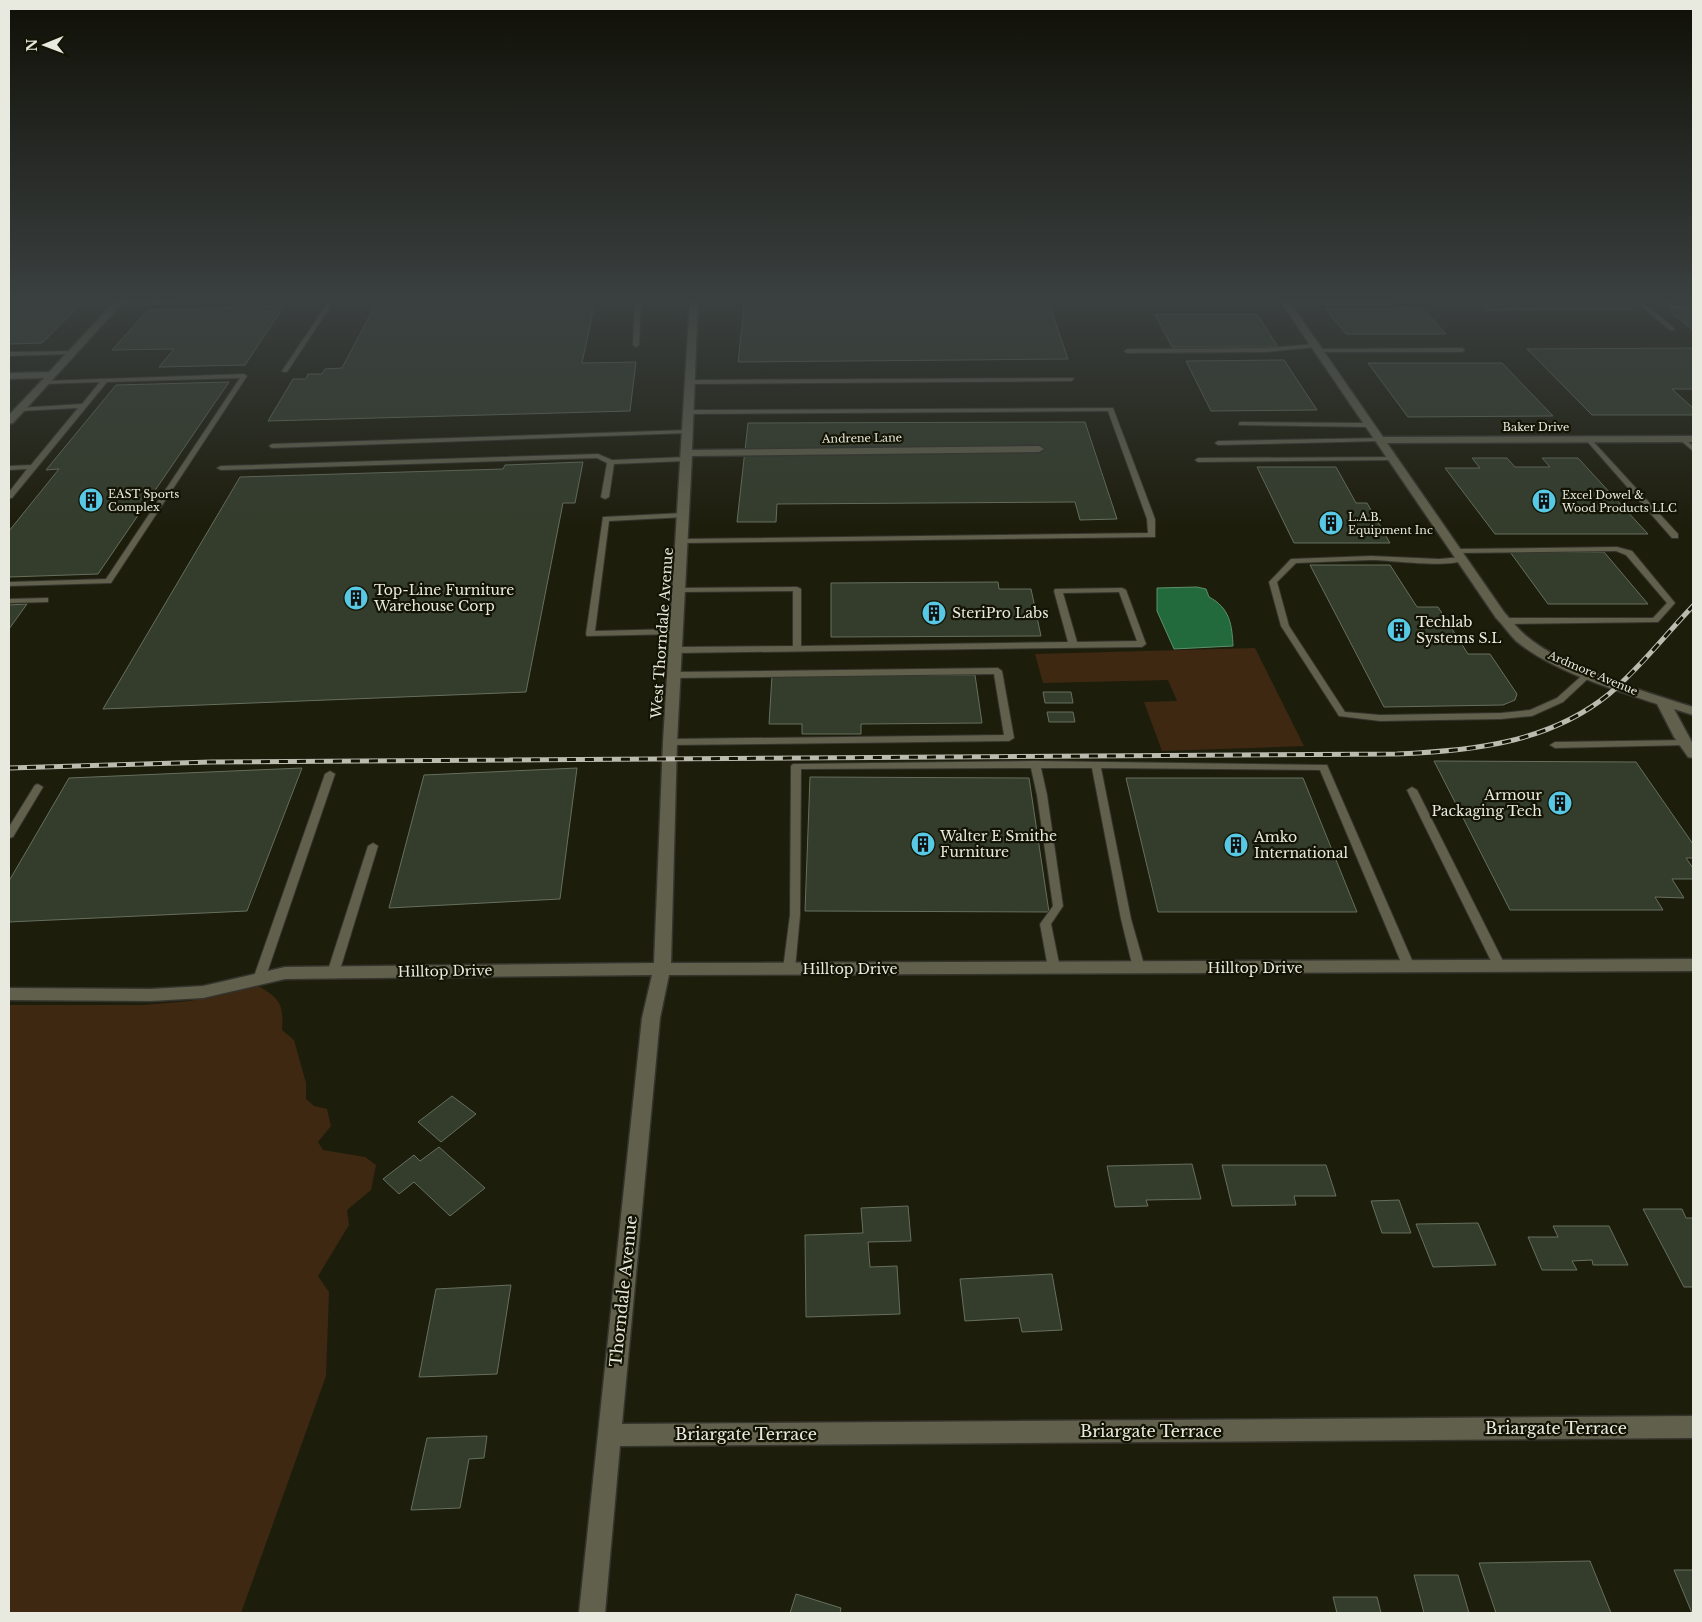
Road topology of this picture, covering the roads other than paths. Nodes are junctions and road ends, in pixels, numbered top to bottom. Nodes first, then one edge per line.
1 (53, 374) edge
2 (689, 374) edge
3 (1334, 374) edge
4 (9, 376) edge
5 (48, 379) junction
6 (1071, 379) dead end
7 (105, 380) junction
8 (689, 382) junction
9 (83, 406) junction
10 (20, 409) junction
11 (688, 412) junction
12 (9, 421) edge
13 (1241, 424) dead end
14 (1369, 425) junction
15 (687, 432) junction
16 (1588, 439) junction
17 (1682, 439) junction
18 (1693, 439) edge
19 (1380, 440) junction
20 (1218, 443) dead end
21 (272, 446) dead end
22 (1039, 449) dead end
23 (1693, 449) edge
24 (685, 456) junction
25 (1393, 459) junction
26 (1198, 460) dead end
27 (611, 462) junction
28 (33, 467) junction
29 (9, 468) edge
30 (221, 468) dead end
31 (9, 496) edge
32 (605, 497) dead end
33 (684, 515) junction
34 (1675, 536) dead end
35 (682, 541) junction
36 (1459, 555) junction
37 (9, 584) edge
38 (680, 590) junction
39 (45, 600) dead end
40 (9, 601) edge
41 (1506, 621) junction
42 (676, 632) junction
43 (1073, 644) junction
44 (797, 648) junction
45 (676, 650) junction
46 (1590, 674) junction
47 (674, 675) junction
48 (1663, 702) junction
49 (1693, 712) edge
50 (670, 742) junction
51 (1555, 745) dead end
52 (1689, 748) edge
53 (1035, 764) junction
54 (1096, 765) junction
55 (330, 774) dead end
56 (38, 786) dead end
57 (1412, 790) dead end
58 (9, 835) edge
59 (373, 846) dead end
60 (1693, 965) edge
61 (1409, 967) junction
62 (1500, 967) junction
63 (1054, 968) junction
64 (1139, 968) junction
65 (662, 969) junction
66 (789, 969) junction
67 (333, 972) junction
68 (259, 979) junction
69 (9, 994) edge
70 (1693, 1427) edge
71 (609, 1435) junction
72 (592, 1613) edge

1 - 5 street
2 - 8 street, West Thorndale Avenue
3 - 14 street, Ardmore Avenue
4 - 5 street
5 - 7 lane
5 - 10 street
6 - 8 lane
7 - 9 lane
7 - 37 lane
8 - 11 street, West Thorndale Avenue
9 - 10 lane
9 - 28 lane
10 - 12 street
11 - 15 street, West Thorndale Avenue
11 - 35 lane
13 - 14 lane
14 - 19 street, Ardmore Avenue
15 - 21 lane
15 - 24 street, West Thorndale Avenue
16 - 17 street, Baker Drive
16 - 19 street, Baker Drive
16 - 34 lane
17 - 18 street, Baker Drive
17 - 23 lane
19 - 20 lane
19 - 25 street, Ardmore Avenue
22 - 24 street, Andrene Lane
24 - 27 lane
24 - 33 street, West Thorndale Avenue
25 - 26 lane
25 - 36 street, Ardmore Avenue
27 - 30 lane
27 - 32 lane
28 - 29 lane
28 - 31 lane
33 - 35 street, West Thorndale Avenue
33 - 42 lane
35 - 38 street, West Thorndale Avenue
36 - 41 street, Ardmore Avenue
36 - 41 lane
36 - 46 lane
38 - 42 street, West Thorndale Avenue
38 - 44 lane
39 - 40 lane
41 - 46 street, Ardmore Avenue
42 - 45 street, West Thorndale Avenue
43 - 43 lane
43 - 44 lane
44 - 45 lane
45 - 47 street, West Thorndale Avenue
46 - 48 street, Ardmore Avenue
47 - 50 street, West Thorndale Avenue
47 - 50 lane
48 - 49 street
48 - 52 street
50 - 65 street, West Thorndale Avenue
51 - 52 lane
53 - 54 lane
53 - 63 lane
53 - 66 lane
54 - 61 lane
54 - 64 lane
55 - 68 lane
56 - 58 lane
57 - 62 lane
59 - 67 lane
60 - 62 street, Hilltop Drive
61 - 62 street, Hilltop Drive
61 - 64 street, Hilltop Drive
63 - 64 street, Hilltop Drive
63 - 66 street, Hilltop Drive
65 - 66 street, Hilltop Drive
65 - 67 street, Hilltop Drive
65 - 71 street, Thorndale Avenue
67 - 68 street, Hilltop Drive
68 - 69 street, Hilltop Drive
70 - 71 street, Briargate Terrace
71 - 72 street, Thorndale Avenue

